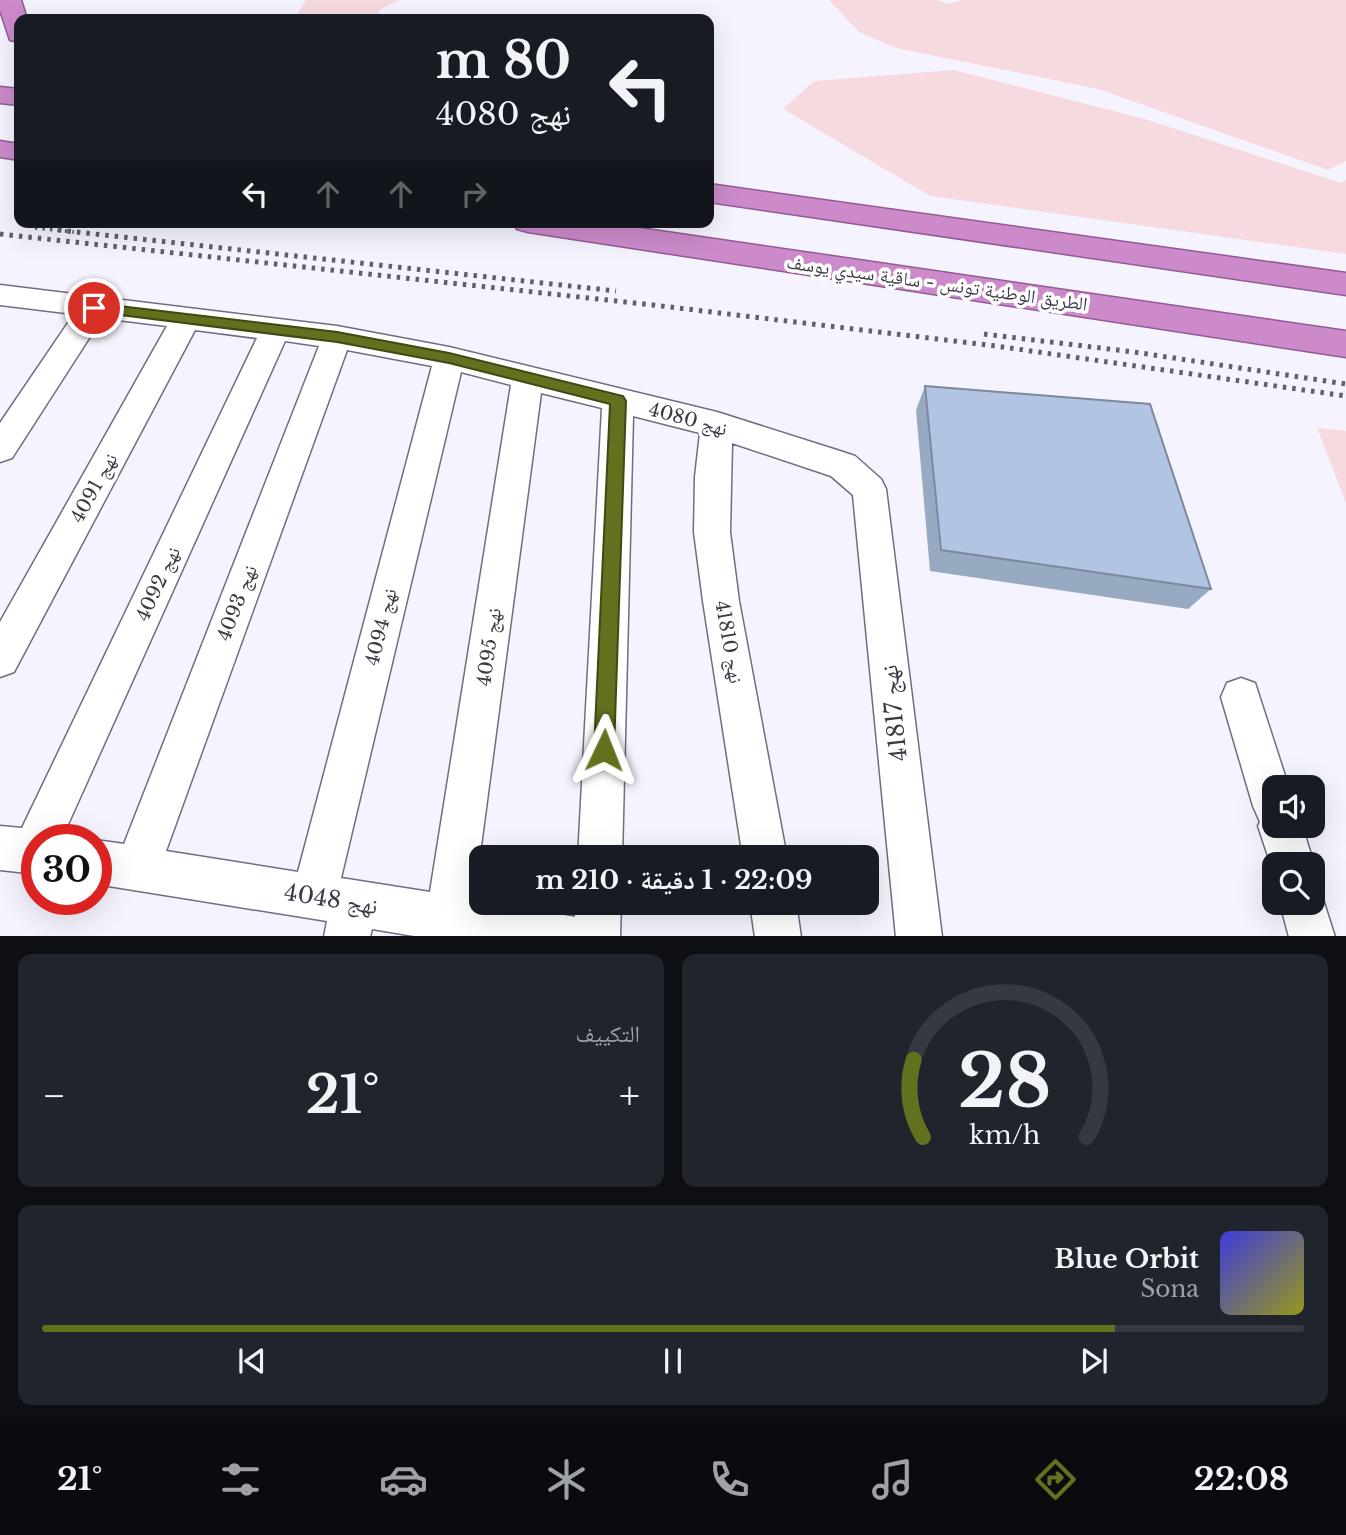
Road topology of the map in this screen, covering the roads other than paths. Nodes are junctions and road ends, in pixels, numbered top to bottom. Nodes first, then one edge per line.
1 (9, 0) edge
2 (14, 18) edge
3 (714, 194) edge
4 (568, 228) edge
5 (1346, 284) edge
6 (2, 297) edge
7 (94, 308) junction
8 (187, 317) junction
9 (276, 329) junction
10 (337, 337) junction
11 (1346, 344) edge
12 (449, 358) junction
13 (528, 378) junction
14 (618, 401) junction
15 (717, 425) junction
16 (0, 449) edge
17 (869, 489) joint
18 (0, 659) edge
19 (1241, 697) dead end
20 (1265, 775) edge
21 (40, 824) edge
22 (601, 845) edge
23 (763, 845) edge
24 (116, 866) edge
25 (338, 912) edge
26 (598, 915) edge
27 (775, 915) edge
28 (1306, 915) edge
29 (449, 916) junction
30 (566, 936) edge
31 (597, 936) edge
32 (778, 936) edge
33 (919, 936) edge
34 (1312, 936) edge

1 - 2 highway
3 - 5 highway
4 - 11 highway, الطريق الوطنية تونس - ساقية سيدي يوسف
6 - 7 street, نهج 4080
7 - 8 street, نهج 4080
7 - 16 street
8 - 9 street, نهج 4080
8 - 18 street, نهج 4091
9 - 10 street, نهج 4080
9 - 21 street, نهج 4092
10 - 12 street, نهج 4080
10 - 24 street, نهج 4093
12 - 13 street, نهج 4080
12 - 25 street, نهج 4094
13 - 14 street, نهج 4080
13 - 29 street, نهج 4095
14 - 15 street, نهج 4080
14 - 22 street
15 - 17 street, نهج 4080
15 - 23 street, نهج 41810
17 - 33 street, نهج 41817
19 - 20 street
24 - 25 street, نهج 4048
25 - 29 street, نهج 4048
26 - 31 street
27 - 32 street
28 - 34 street
29 - 30 street, نهج 4048

